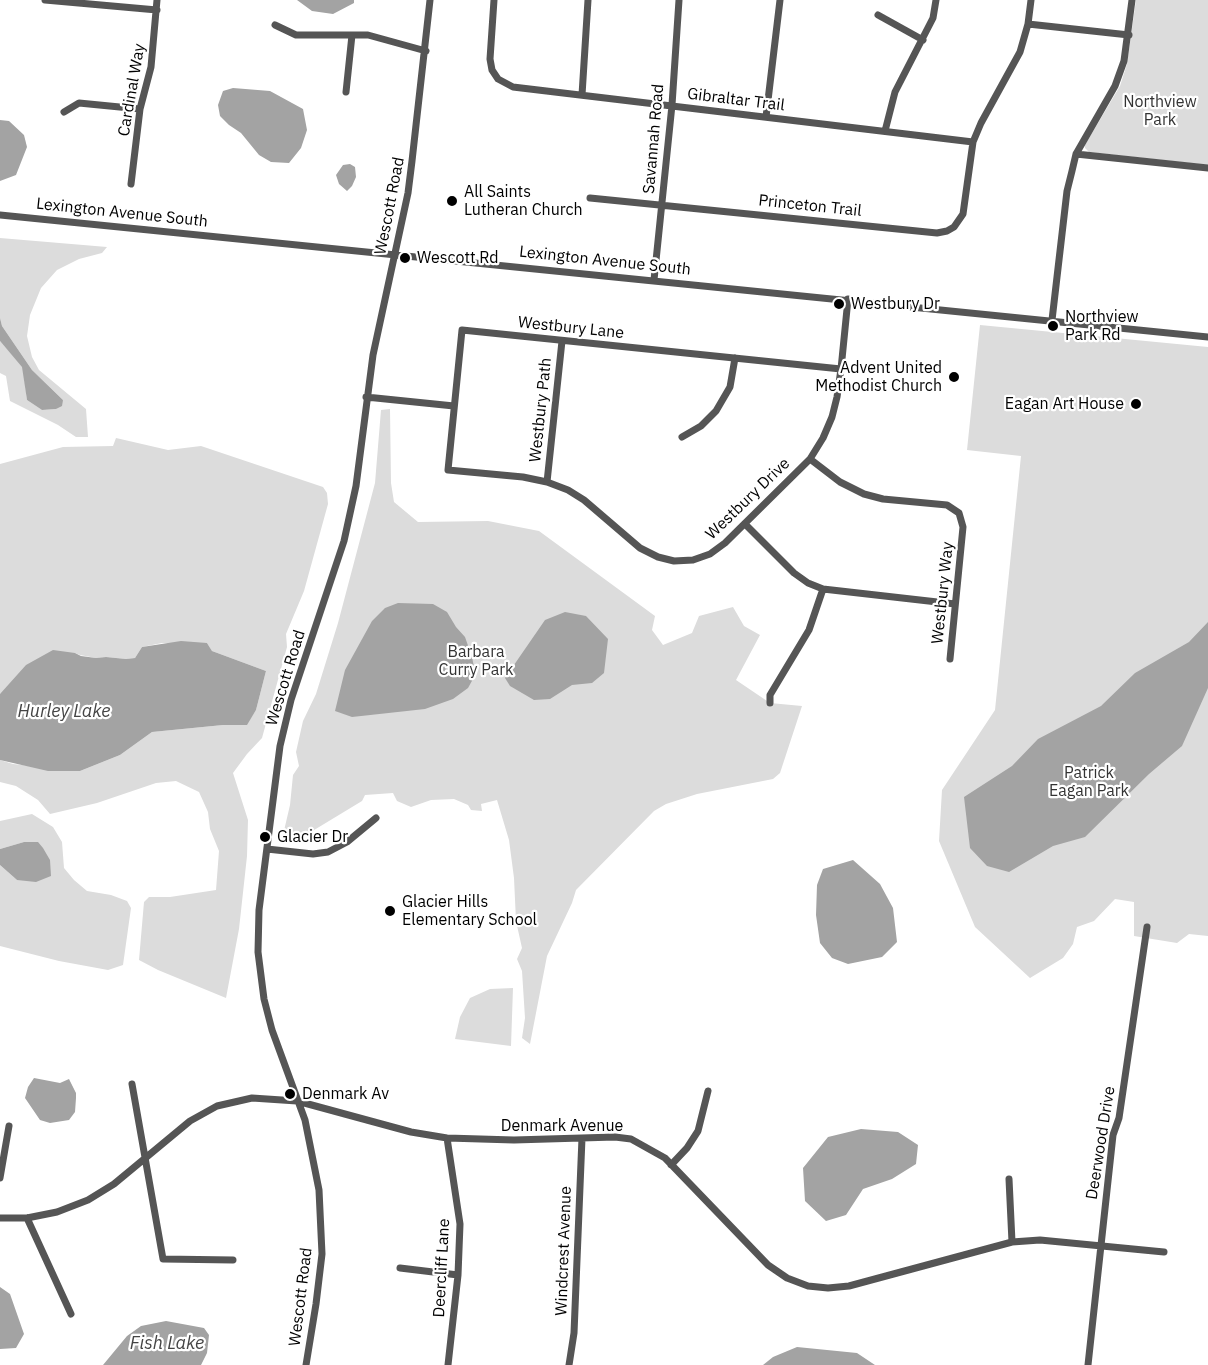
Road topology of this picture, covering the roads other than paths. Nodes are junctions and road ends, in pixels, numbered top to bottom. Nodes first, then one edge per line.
1 (45, 0) edge
2 (157, 0) edge
3 (430, 0) edge
4 (494, 0) edge
5 (588, 0) edge
6 (679, 0) edge
7 (780, 0) edge
8 (936, 0) edge
9 (1031, 0) edge
10 (1132, 0) edge
11 (157, 10) junction
12 (878, 15) dead end
13 (275, 24) dead end
14 (1028, 24) junction
15 (352, 35) junction
16 (1128, 35) junction
17 (923, 40) junction
18 (426, 51) junction
19 (345, 92) dead end
20 (582, 95) junction
21 (672, 105) junction
22 (140, 109) junction
23 (64, 112) dead end
24 (766, 117) junction
25 (885, 131) junction
26 (973, 142) junction
27 (1076, 154) junction
28 (1208, 168) edge
29 (131, 184) dead end
30 (590, 198) dead end
31 (662, 205) junction
32 (0, 215) edge
33 (395, 253) junction
34 (654, 280) junction
35 (848, 300) junction
36 (1052, 320) junction
37 (1208, 337) edge
38 (562, 341) junction
39 (735, 358) junction
40 (841, 369) junction
41 (366, 397) junction
42 (454, 406) junction
43 (682, 437) dead end
44 (810, 459) junction
45 (547, 482) junction
46 (745, 524) junction
47 (823, 589) junction
48 (955, 604) junction
49 (950, 659) dead end
50 (770, 703) dead end
51 (376, 818) dead end
52 (267, 849) junction
53 (1147, 927) dead end
54 (132, 1084) dead end
55 (708, 1091) dead end
56 (297, 1101) junction
57 (9, 1126) dead end
58 (447, 1138) junction
59 (582, 1138) junction
60 (145, 1159) junction
61 (671, 1165) junction
62 (0, 1178) edge
63 (1009, 1179) dead end
64 (0, 1218) edge
65 (27, 1218) junction
66 (1012, 1242) junction
67 (1101, 1246) junction
68 (1164, 1252) dead end
69 (233, 1260) dead end
70 (400, 1268) dead end
71 (458, 1275) junction
72 (71, 1314) dead end
73 (306, 1365) edge
74 (448, 1365) edge
75 (569, 1365) edge
76 (1088, 1365) edge

1 - 11 street
2 - 11 street, Cardinal Way
3 - 18 street, Wescott Road
4 - 20 street, Gibraltar Trail
5 - 20 street
6 - 21 street, Savannah Road
7 - 24 street
8 - 17 street
9 - 14 street
10 - 16 street
11 - 22 street, Cardinal Way
12 - 17 street
13 - 15 street
14 - 16 street
14 - 26 street
15 - 18 street
15 - 19 street
16 - 27 street
17 - 25 street
18 - 33 street, Wescott Road
20 - 21 street, Gibraltar Trail
21 - 24 street, Gibraltar Trail
21 - 31 street, Savannah Road
22 - 23 street
22 - 29 street, Cardinal Way
24 - 25 street, Gibraltar Trail
25 - 26 street, Gibraltar Trail
26 - 31 street, Princeton Trail
27 - 28 street
27 - 36 street
30 - 31 street, Princeton Trail
31 - 34 street, Savannah Road
32 - 33 street, Lexington Avenue South
33 - 34 street, Lexington Avenue South
33 - 41 street, Wescott Road
34 - 35 street, Lexington Avenue South
35 - 36 street, Lexington Avenue South
35 - 40 street, Westbury Drive
36 - 37 street, Lexington Avenue South
38 - 39 street, Westbury Lane
38 - 42 street, Westbury Lane
38 - 45 street, Westbury Path
39 - 40 street, Westbury Lane
39 - 43 street
40 - 44 street, Westbury Drive
41 - 42 street
41 - 52 street, Wescott Road
42 - 45 street, Westbury Drive
44 - 46 street, Westbury Drive
44 - 48 street, Westbury Way
45 - 46 street, Westbury Drive
46 - 47 street
47 - 48 street
47 - 50 street
48 - 49 street, Westbury Way
51 - 52 street
52 - 56 street, Wescott Road
53 - 67 street, Deerwood Drive
54 - 60 street
55 - 61 street
56 - 58 street, Denmark Avenue
56 - 60 street, Denmark Avenue
56 - 73 street, Wescott Road
57 - 62 street
58 - 59 street, Denmark Avenue
58 - 71 street, Deercliff Lane
59 - 61 street, Denmark Avenue
59 - 75 street, Windcrest Avenue
60 - 65 street, Denmark Avenue
60 - 69 street
61 - 66 street, Denmark Avenue
63 - 66 street
64 - 65 street, Denmark Avenue
65 - 72 street
66 - 67 street, Denmark Avenue
67 - 68 street, Denmark Avenue
67 - 76 street, Deerwood Drive
70 - 71 street
71 - 74 street, Deercliff Lane

